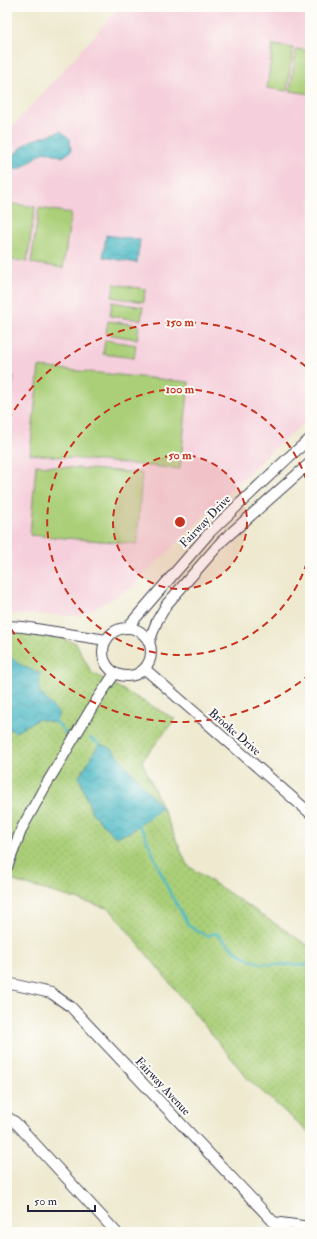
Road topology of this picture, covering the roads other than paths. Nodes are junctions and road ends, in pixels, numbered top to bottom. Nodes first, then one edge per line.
1 (310, 439) edge
2 (310, 463) edge
3 (7, 626) edge
4 (127, 628) junction
5 (106, 640) junction
6 (149, 642) junction
7 (145, 669) junction
8 (115, 673) junction
9 (310, 813) edge
10 (7, 867) edge
11 (7, 983) edge
12 (7, 1117) edge
13 (274, 1222) junction
14 (310, 1227) edge
15 (116, 1232) edge
16 (283, 1232) edge

1 - 4 street, Fairway Drive
2 - 6 street
3 - 5 street
4 - 5 street
4 - 6 street
5 - 8 street
6 - 7 street
7 - 8 street
7 - 9 street, Brooke Drive
8 - 10 street
11 - 13 street, Fairway Avenue
12 - 15 street
13 - 14 street
13 - 16 street, Fairway Avenue

